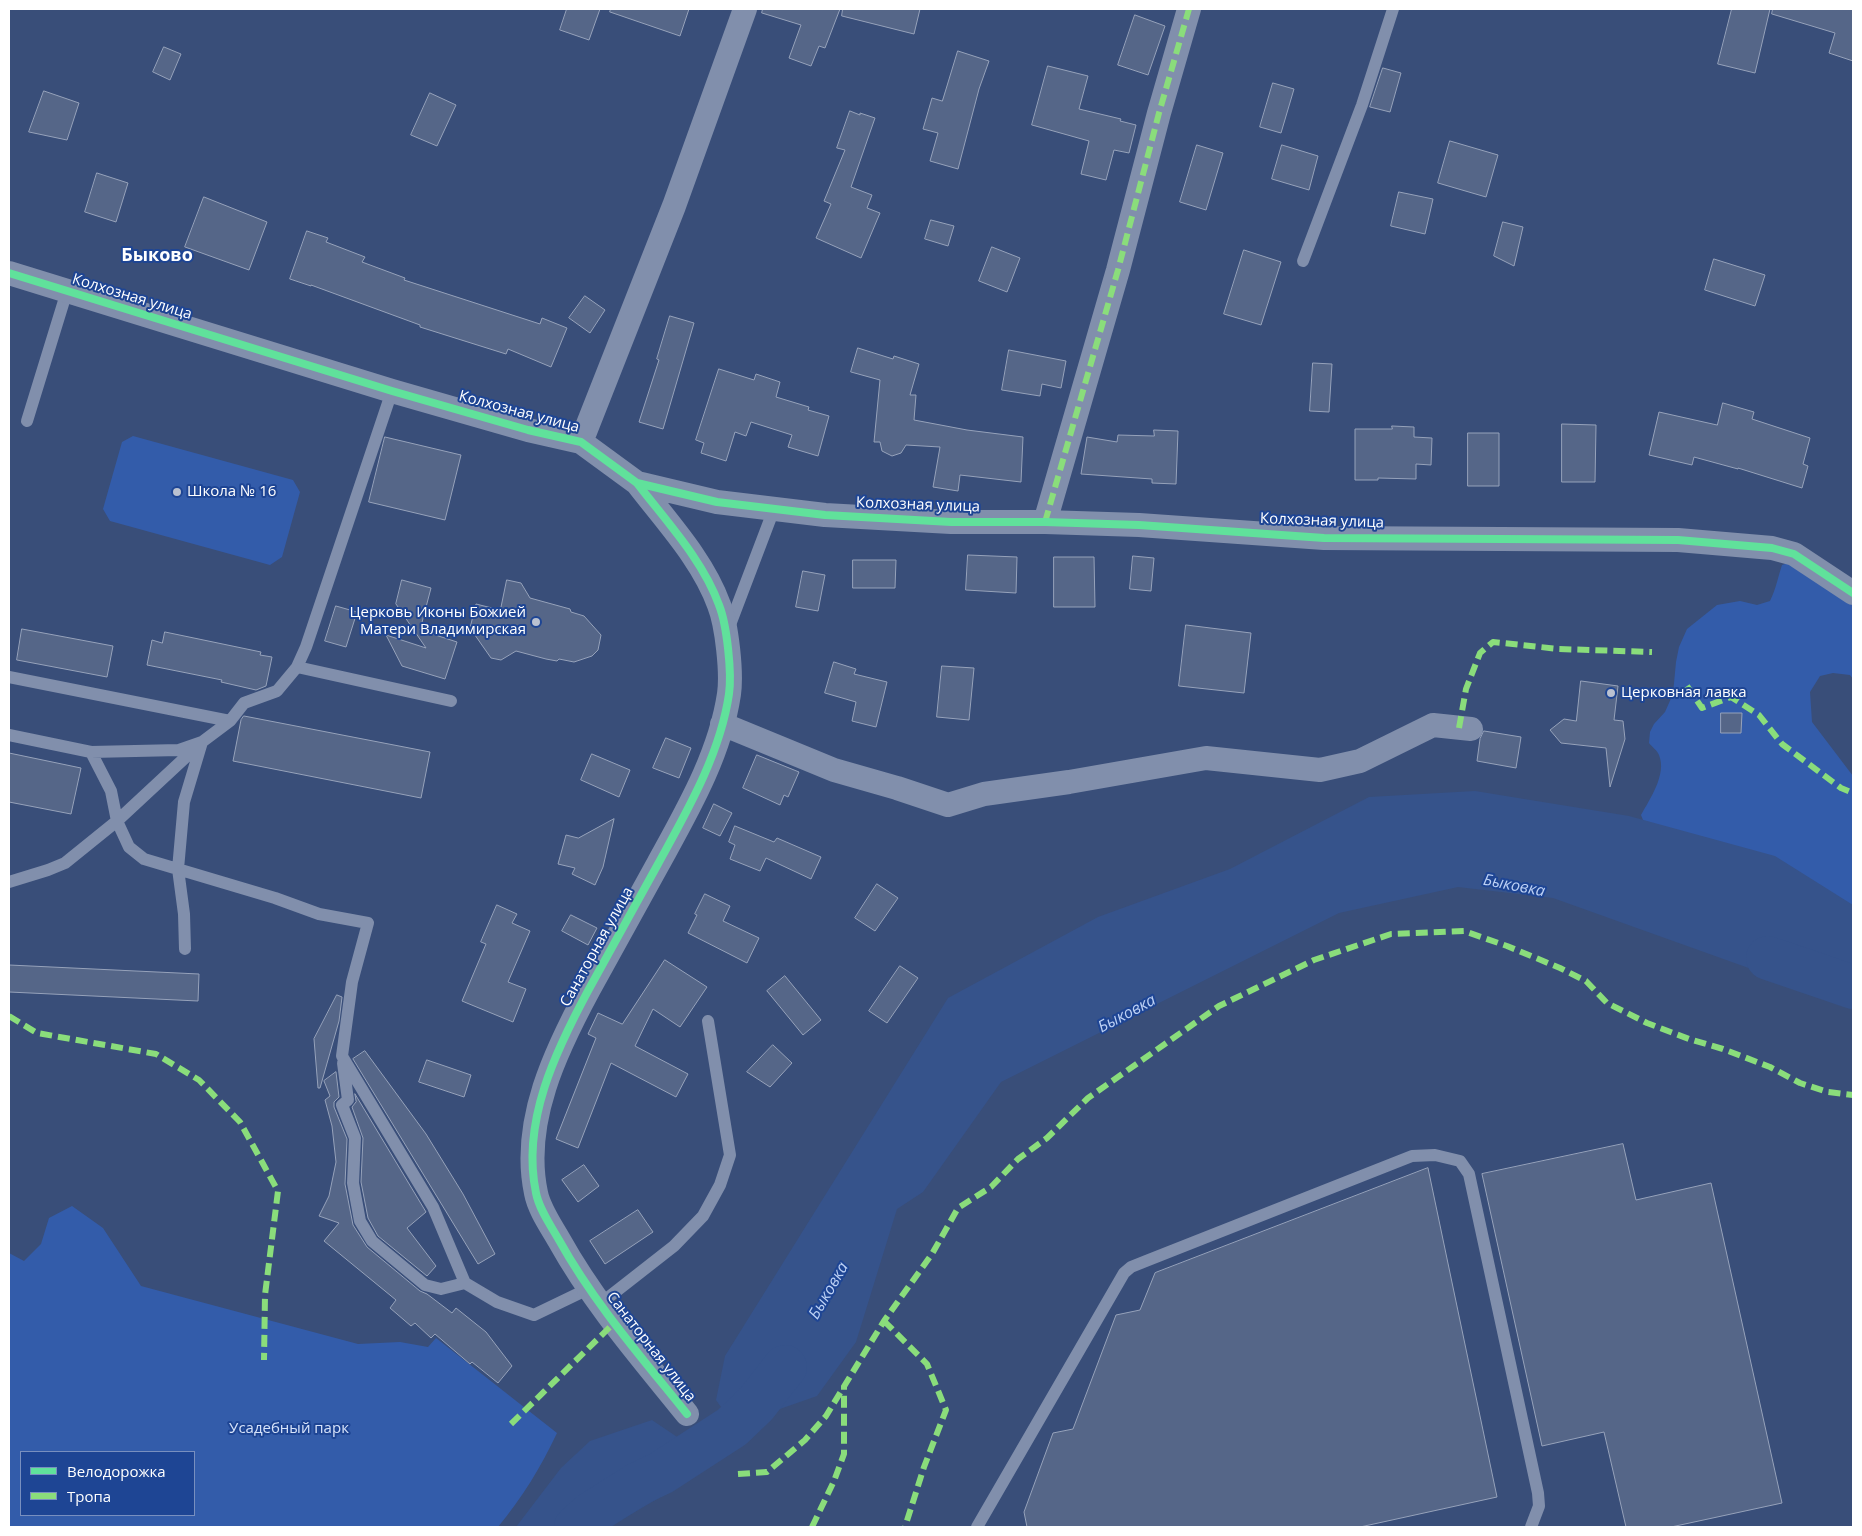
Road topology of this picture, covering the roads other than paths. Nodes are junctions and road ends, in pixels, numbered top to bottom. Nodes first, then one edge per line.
1 (745, 9) edge
2 (1189, 9) edge
3 (1393, 9) edge
4 (1303, 261) dead end
5 (9, 273) edge
6 (67, 291) junction
7 (392, 391) junction
8 (27, 421) dead end
9 (581, 442) junction
10 (637, 483) junction
11 (774, 509) junction
12 (1044, 522) junction
13 (1853, 593) edge
14 (726, 638) junction
15 (297, 667) junction
16 (9, 677) edge
17 (451, 701) dead end
18 (230, 721) junction
19 (722, 724) junction
20 (1471, 729) dead end
21 (9, 735) edge
22 (202, 742) junction
23 (91, 752) junction
24 (116, 821) junction
25 (178, 869) junction
26 (9, 882) edge
27 (185, 949) dead end
28 (708, 1021) dead end
29 (342, 1056) junction
30 (466, 1282) junction
31 (597, 1294) junction
32 (687, 1414) dead end
33 (978, 1527) edge
34 (1531, 1527) edge

1 - 9 street
2 - 12 street
3 - 4 lane
5 - 6 street, Колхозная улица
6 - 7 street, Колхозная улица
6 - 8 lane
7 - 9 street, Колхозная улица
7 - 15 lane
9 - 10 street, Колхозная улица
10 - 11 street, Колхозная улица
10 - 14 street, Санаторная улица
11 - 12 street, Колхозная улица
11 - 14 lane
12 - 13 street, Колхозная улица
14 - 19 street, Санаторная улица
15 - 17 lane
15 - 18 lane
16 - 18 lane
18 - 22 lane
19 - 20 street
19 - 31 street, Санаторная улица
21 - 23 lane
22 - 23 lane
22 - 24 lane
22 - 25 lane
23 - 24 lane
24 - 25 lane
24 - 26 lane
25 - 27 lane
25 - 29 lane
28 - 31 lane
29 - 30 lane
29 - 30 lane
30 - 31 lane
31 - 32 street, Санаторная улица
33 - 34 lane

